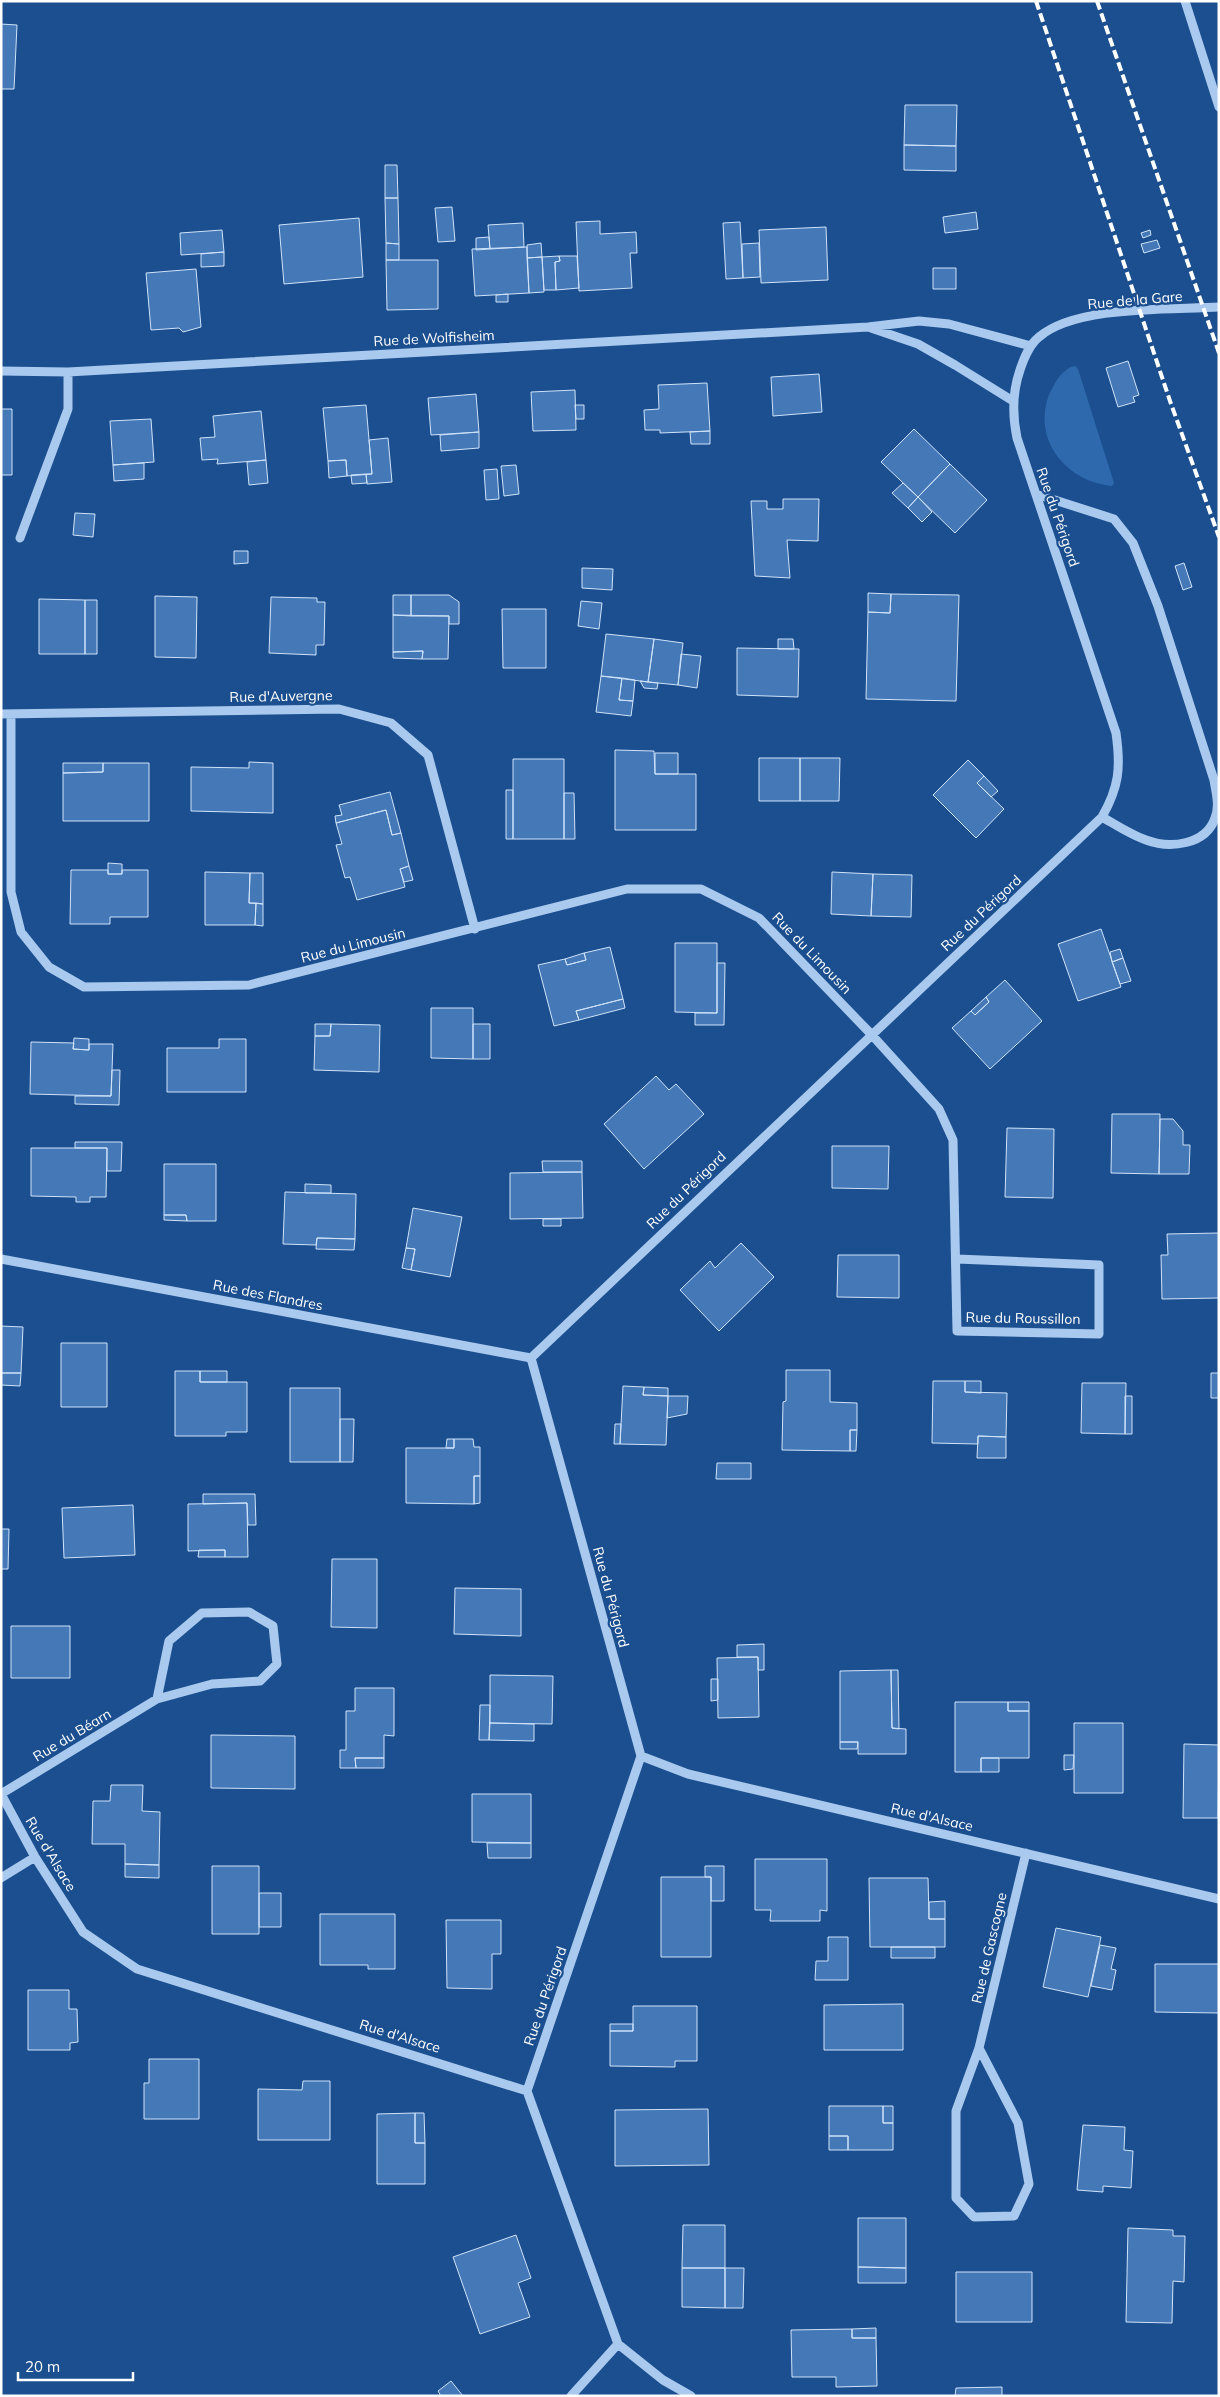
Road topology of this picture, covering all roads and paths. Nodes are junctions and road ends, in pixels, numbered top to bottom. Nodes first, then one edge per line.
1 (1185, 1) edge
2 (1219, 107) edge
3 (1219, 307) edge
4 (868, 327) junction
5 (1031, 346) junction
6 (1, 371) edge
7 (68, 372) junction
8 (1013, 401) junction
9 (1036, 494) junction
10 (20, 538) dead end
11 (1, 714) edge
12 (11, 714) junction
13 (1102, 817) junction
14 (475, 929) junction
15 (871, 1034) junction
16 (1, 1259) edge
17 (957, 1259) junction
18 (530, 1358) junction
19 (157, 1699) junction
20 (641, 1756) junction
21 (1, 1794) edge
22 (1026, 1853) junction
23 (35, 1857) junction
24 (1, 1878) edge
25 (1219, 1900) edge
26 (980, 2048) junction
27 (527, 2091) junction
28 (618, 2344) junction
29 (571, 2396) edge
30 (691, 2396) edge

1 - 2 street
3 - 5 street, Rue de la Gare
4 - 5 street, Rue de Wolfisheim
4 - 7 street, Rue de Wolfisheim
4 - 8 street, Rue de Wolfisheim
5 - 8 street, Rue de la Gare
6 - 7 street, Rue de Wolfisheim
7 - 10 street
8 - 9 street, Rue du Périgord
9 - 13 street, Rue du Périgord
9 - 13 street
11 - 12 street, Rue d'Auvergne
12 - 14 street, Rue d'Auvergne
12 - 14 street, Rue du Limousin
13 - 15 street, Rue du Périgord
14 - 15 street, Rue du Limousin
15 - 17 street, Rue du Roussillon
15 - 18 street, Rue du Périgord
16 - 18 street, Rue des Flandres
17 - 17 street, Rue du Roussillon
18 - 20 street, Rue du Périgord
19 - 19 street, Rue du Béarn
19 - 21 street, Rue du Béarn
20 - 22 street, Rue d'Alsace
20 - 27 street, Rue du Périgord
21 - 23 street, Rue d'Alsace
22 - 25 street, Rue d'Alsace
22 - 26 street, Rue de Gascogne
23 - 24 street
23 - 27 street, Rue d'Alsace
26 - 26 street, Rue de Gascogne
27 - 28 street
28 - 29 street
28 - 30 street

